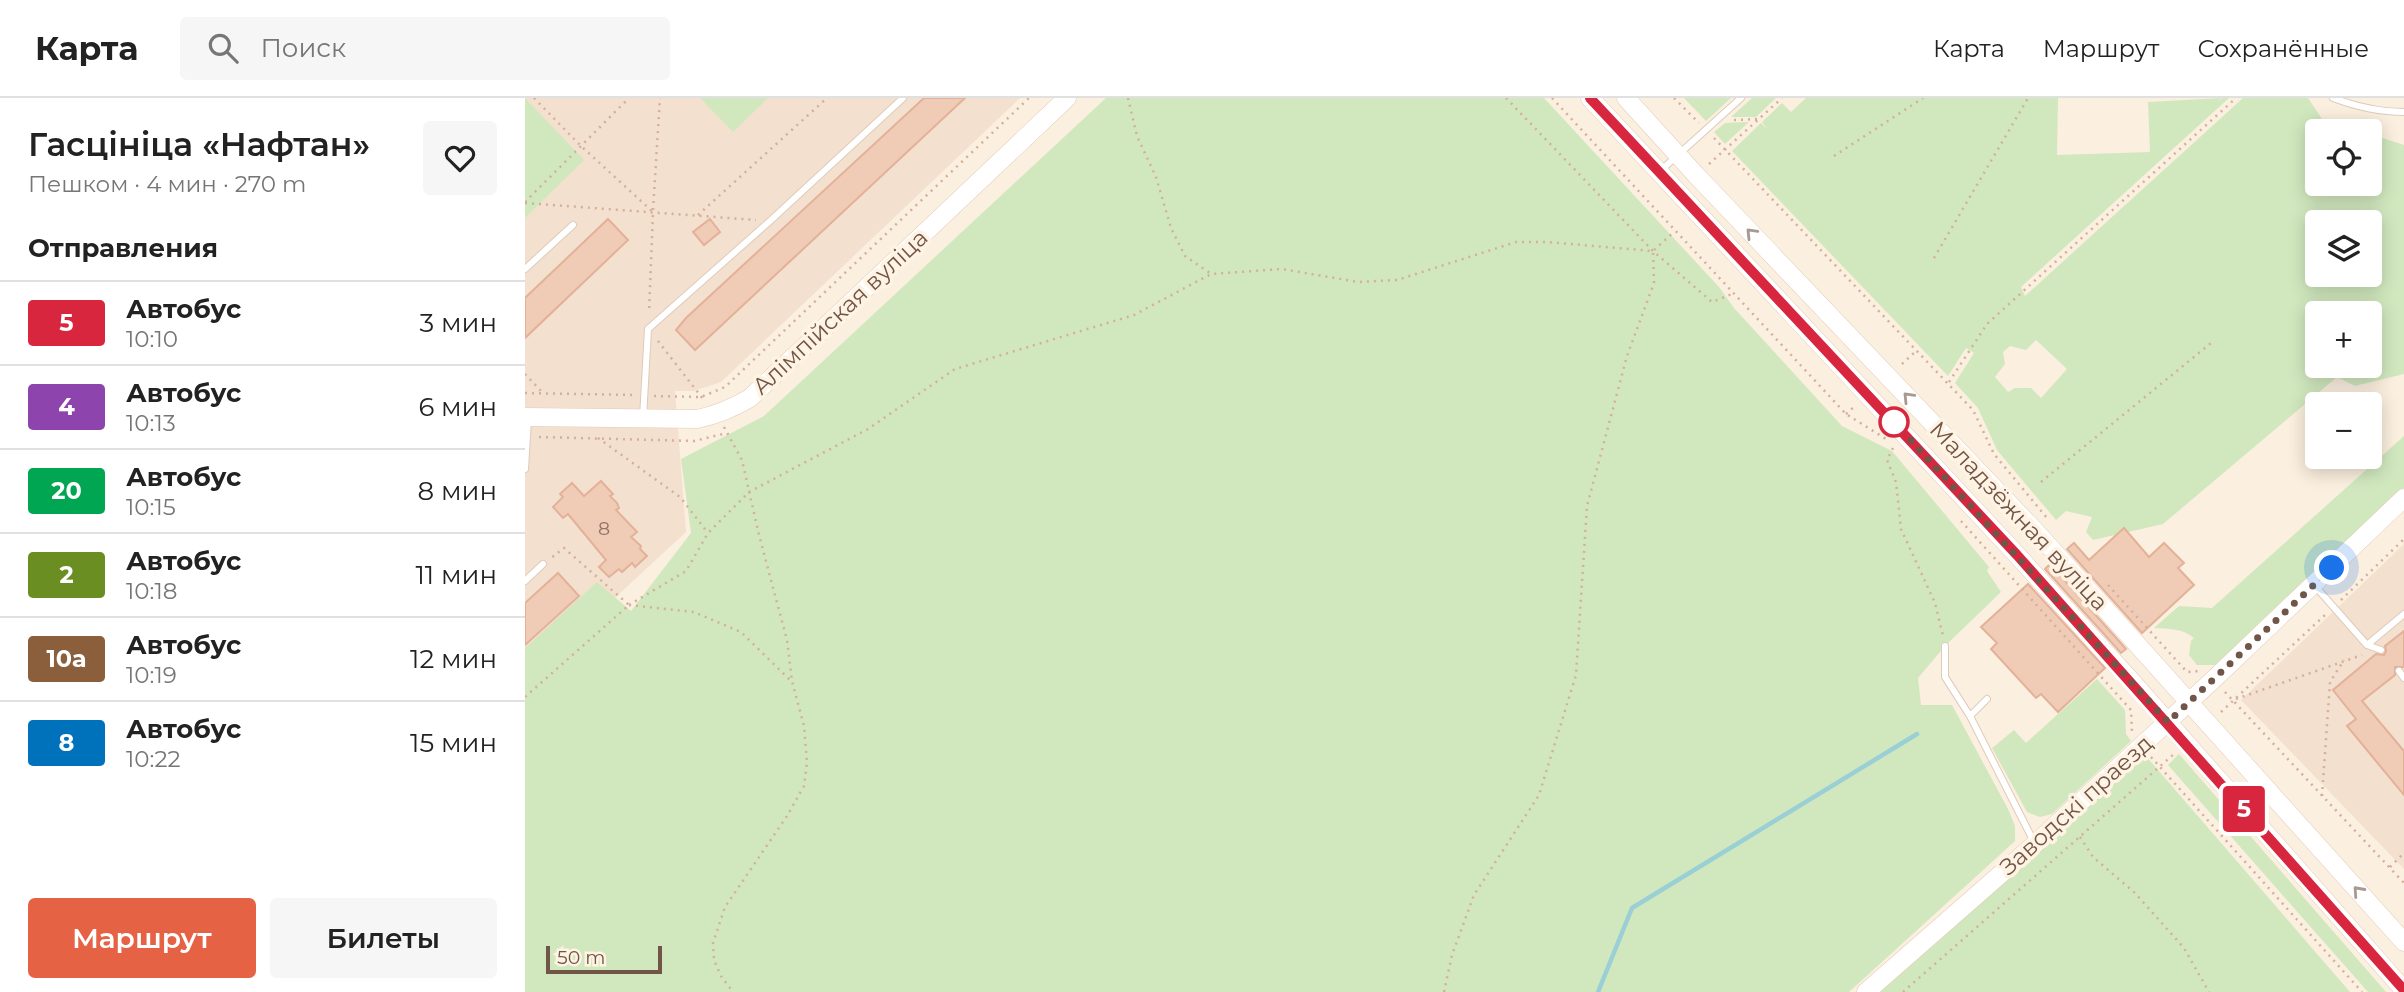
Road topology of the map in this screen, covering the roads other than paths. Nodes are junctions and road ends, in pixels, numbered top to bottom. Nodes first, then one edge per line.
1 (903, 98) edge
2 (1066, 98) edge
3 (1590, 98) edge
4 (1626, 98) edge
5 (1741, 98) edge
6 (2333, 98) edge
7 (2404, 112) edge
8 (1678, 156) junction
9 (1658, 173) junction
10 (573, 225) dead end
11 (525, 270) edge
12 (526, 417) edge
13 (643, 420) junction
14 (525, 469) edge
15 (2404, 498) edge
16 (543, 565) road end
17 (525, 581) edge
18 (2313, 585) junction
19 (2404, 614) edge
20 (2367, 645) junction
21 (1945, 646) road end
22 (2381, 650) road end
23 (2399, 671) dead end
24 (2404, 678) edge
25 (1987, 699) dead end
26 (2189, 702) junction
27 (1969, 716) junction
28 (2168, 722) junction
29 (2035, 844) junction
30 (2404, 942) edge
31 (2404, 990) edge
32 (1866, 992) edge

1 - 13 lane
2 - 13 main road, Алімпійская вуліца
3 - 9 main road, Маладзёжная вуліца
4 - 8 main road, Маладзёжная вуліца
5 - 8 lane
6 - 7 lane
8 - 9 lane
26 -> 8 main road, Маладзёжная вуліца
9 - 28 main road, Маладзёжная вуліца
10 - 11 lane
12 - 13 main road, Алімпійская вуліца
12 - 14 lane
15 - 18 main road, Заводскі праезд
16 - 17 lane
18 - 20 lane
18 - 26 main road, Заводскі праезд
19 - 20 lane
20 - 22 lane
21 - 27 lane
23 - 24 lane
25 - 27 lane
26 - 28 main road, Заводскі праезд
30 -> 26 main road, Маладзёжная вуліца
27 - 29 lane
28 - 29 main road, Заводскі праезд
28 - 31 main road, Маладзёжная вуліца
29 - 32 main road, Заводскі праезд

